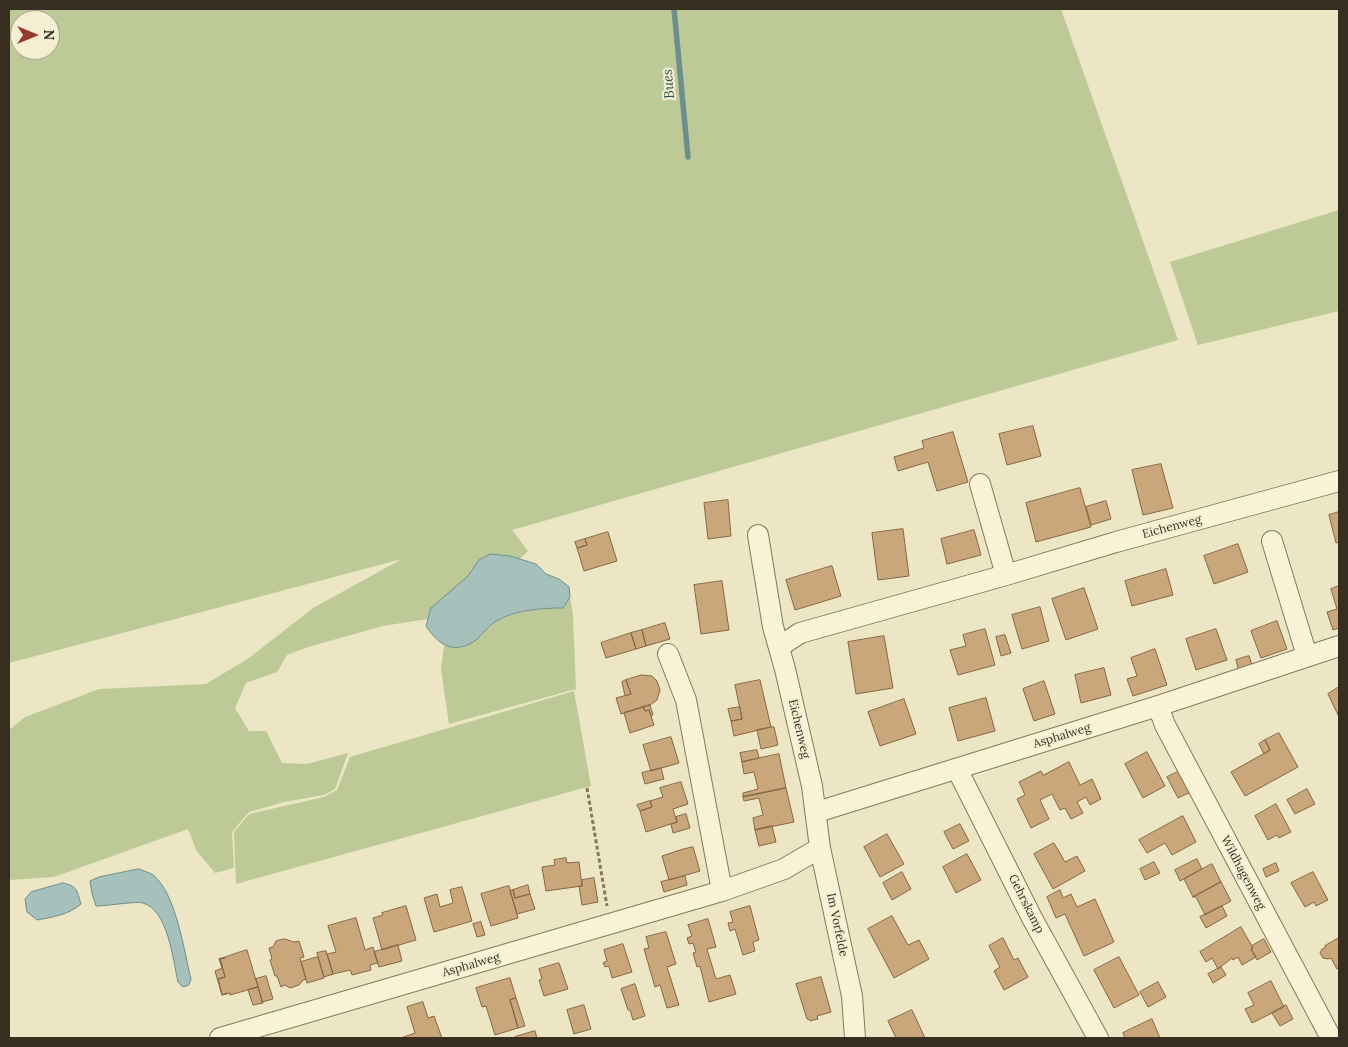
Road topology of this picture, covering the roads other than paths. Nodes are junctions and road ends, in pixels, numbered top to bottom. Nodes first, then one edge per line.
1 (1339, 481) edge
2 (980, 484) dead end
3 (758, 535) dead end
4 (1272, 541) dead end
5 (1006, 575) junction
6 (1339, 646) edge
7 (779, 647) junction
8 (668, 654) dead end
9 (1307, 656) junction
10 (1158, 706) junction
11 (957, 769) junction
12 (817, 812) junction
13 (820, 848) junction
14 (722, 891) junction
15 (220, 1038) edge
16 (855, 1038) edge
17 (1098, 1038) edge
18 (1331, 1038) edge

1 - 5 street, Eichenweg
2 - 5 street
3 - 7 street, Eichenweg
4 - 9 street
5 - 7 street, Eichenweg
6 - 9 street, Asphalweg
7 - 12 street, Eichenweg
8 - 14 street
9 - 10 street, Asphalweg
10 - 11 street, Asphalweg
10 - 18 street, Wildhagenweg
11 - 12 street, Asphalweg
11 - 17 street, Gehrskamp
12 - 13 street, Im Vorfelde
13 - 14 street, Asphalweg
13 - 16 street, Im Vorfelde
14 - 15 street, Asphalweg

